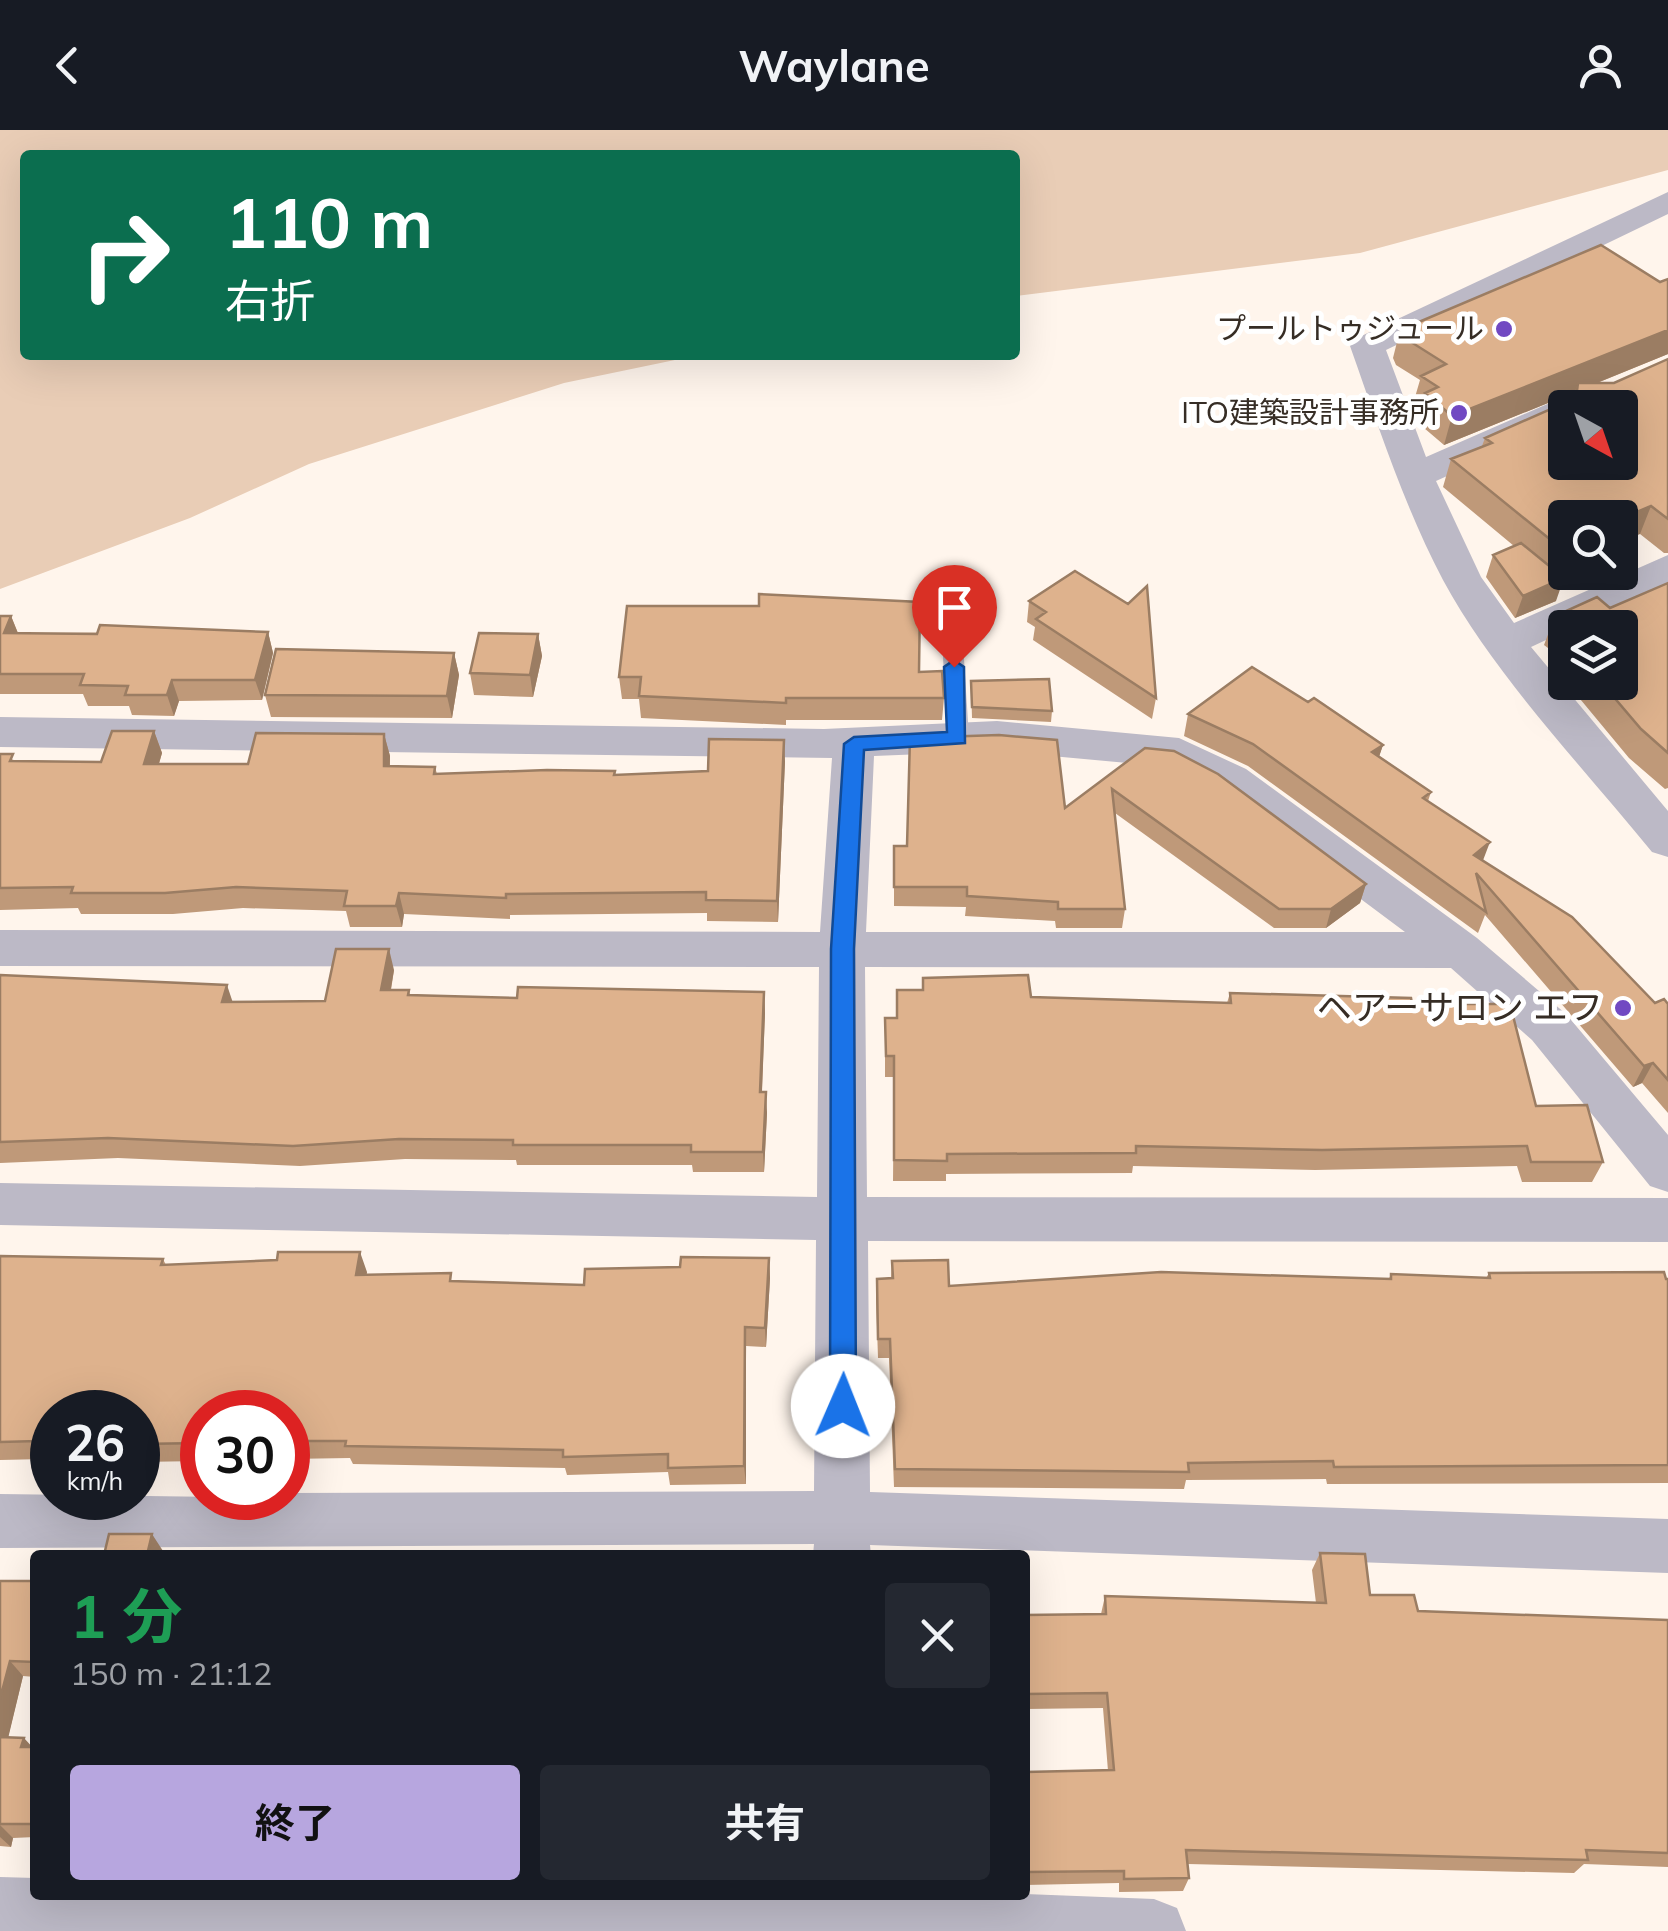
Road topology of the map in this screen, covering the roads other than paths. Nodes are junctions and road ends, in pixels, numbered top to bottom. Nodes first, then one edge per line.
1 (1658, 216) edge
2 (1548, 418) edge
3 (1415, 476) junction
4 (1668, 568) edge
5 (950, 596) dead end
6 (1506, 642) junction
7 (0, 732) edge
8 (958, 738) junction
9 (854, 744) junction
10 (1666, 836) edge
11 (0, 948) edge
12 (842, 949) junction
13 (1461, 950) junction
14 (1668, 1171) edge
15 (0, 1204) edge
16 (846, 1219) junction
17 (1668, 1220) edge
18 (0, 1521) edge
19 (842, 1536) edge
20 (1668, 1546) edge
21 (0, 1908) edge
22 (852, 1915) edge
23 (1154, 1931) edge

1 - 3 street
2 - 3 street
3 - 6 street
4 - 6 street
5 - 8 lane
6 - 10 street
7 - 9 street
8 - 9 street
8 - 13 street
9 - 12 street
11 - 12 street
12 - 13 street
12 - 16 street
13 - 14 street
15 - 16 street
16 - 17 street
16 - 19 street
18 - 19 street
19 - 20 street
21 - 22 street
22 - 23 street

